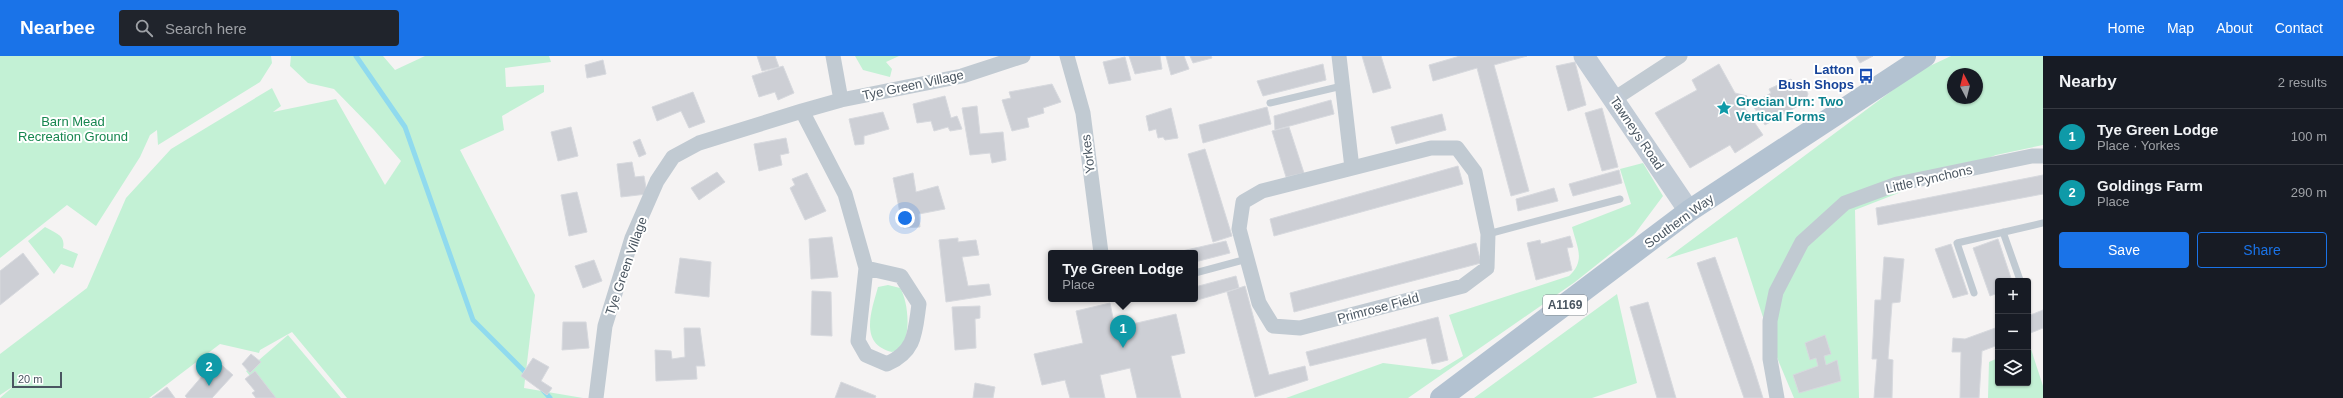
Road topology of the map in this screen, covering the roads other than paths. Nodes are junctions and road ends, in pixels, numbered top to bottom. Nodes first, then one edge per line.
1 (833, 56) edge
2 (1023, 56) edge
3 (1067, 56) edge
4 (1339, 56) edge
5 (1584, 56) edge
6 (1680, 56) edge
7 (1925, 56) edge
8 (1342, 86) junction
9 (1614, 99) junction
10 (841, 100) junction
11 (1270, 103) dead end
12 (802, 111) junction
13 (2043, 156) edge
14 (1352, 168) junction
15 (1620, 199) dead end
16 (1689, 211) junction
17 (2043, 223) edge
18 (2003, 232) junction
19 (1488, 234) junction
20 (1100, 250) edge
21 (1247, 259) junction
22 (866, 268) junction
23 (1198, 272) edge
24 (2019, 278) edge
25 (1974, 293) dead end
26 (596, 398) edge
27 (1442, 398) edge
28 (1777, 398) edge

1 - 10 street
2 - 10 street, Tye Green Village
3 - 20 street, Yorkes
4 - 8 street
5 - 9 street, Tawneys Road
6 - 9 street
7 - 16 main road, Southern Way / A1169
8 - 11 lane
8 - 14 street
9 - 16 street, Tawneys Road
10 - 12 street, Tye Green Village
12 - 22 street
12 - 26 street, Tye Green Village
13 - 28 street, Little Pynchons
14 - 19 street, Primrose Field
14 - 21 street, Primrose Field
15 - 19 lane
16 - 27 main road, Southern Way / A1169
17 - 18 lane
18 - 24 lane
18 - 25 lane
19 - 21 street, Primrose Field
21 - 23 lane
22 - 22 street

